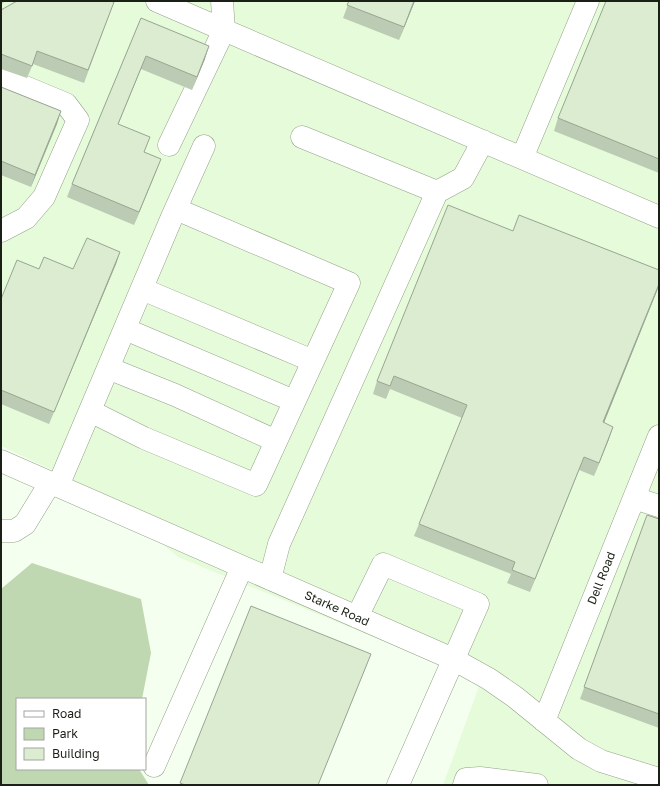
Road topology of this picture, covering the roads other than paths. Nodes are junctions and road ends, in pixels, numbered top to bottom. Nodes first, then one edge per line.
1 (157, 1) edge
2 (222, 1) edge
3 (588, 1) edge
4 (224, 30) junction
5 (1, 77) edge
6 (302, 138) dead end
7 (484, 142) junction
8 (169, 146) dead end
9 (204, 146) dead end
10 (522, 158) junction
11 (437, 192) junction
12 (176, 209) junction
13 (659, 217) edge
14 (1, 231) edge
15 (142, 289) junction
16 (125, 329) junction
17 (313, 361) junction
18 (108, 368) junction
19 (294, 401) junction
20 (90, 411) junction
21 (276, 441) junction
22 (657, 447) edge
23 (1, 461) edge
24 (54, 484) junction
25 (634, 498) junction
26 (659, 506) edge
27 (1, 531) edge
28 (242, 567) junction
29 (270, 579) junction
30 (357, 617) junction
31 (453, 659) junction
32 (544, 721) junction
33 (154, 766) dead end
34 (659, 779) edge
35 (398, 785) edge
36 (464, 785) edge
37 (537, 785) edge

1 - 4 street
2 - 4 street
3 - 10 street
4 - 7 street
4 - 8 street
5 - 14 street
6 - 11 street
7 - 10 street
7 - 11 street
9 - 12 street
10 - 13 street
11 - 29 street
12 - 15 street
12 - 17 street
15 - 16 street
15 - 17 street
16 - 18 street
16 - 19 street
17 - 19 street
18 - 20 street
18 - 21 street
19 - 21 street
20 - 21 street
20 - 24 street
22 - 25 street, Dell Road
23 - 24 street, Starke Road
24 - 27 street
24 - 28 street, Starke Road
25 - 26 street
25 - 32 street, Dell Road
28 - 29 street, Starke Road
28 - 33 street
29 - 30 street, Starke Road
30 - 31 street, Starke Road
30 - 31 street
31 - 32 street, Starke Road
31 - 35 street
32 - 34 street, Starke Road
36 - 37 street

